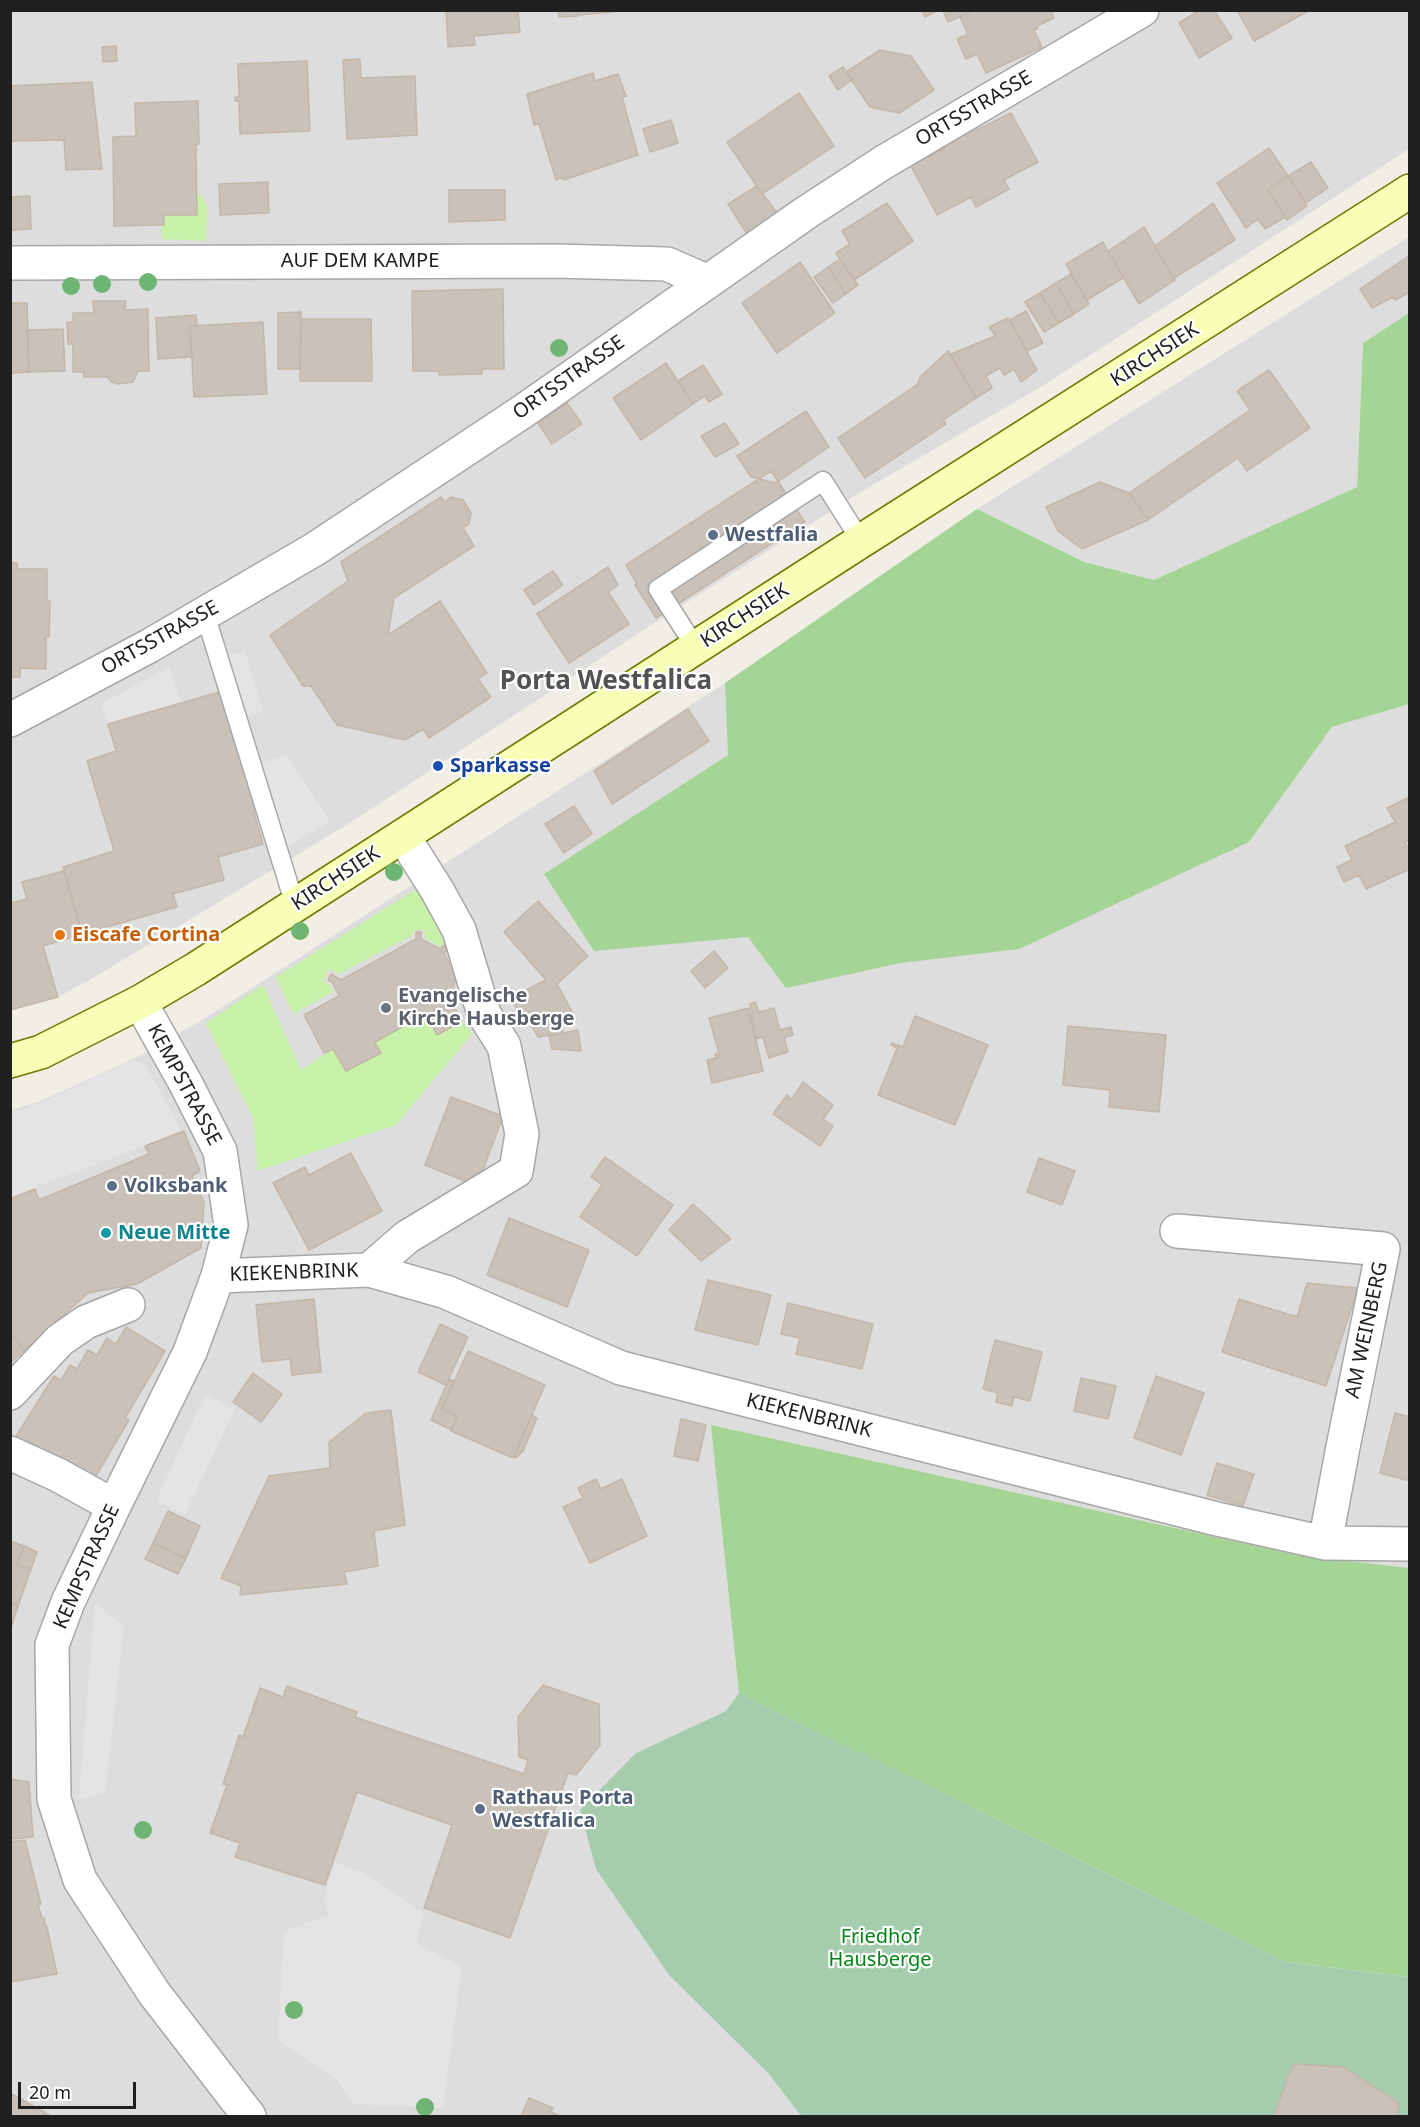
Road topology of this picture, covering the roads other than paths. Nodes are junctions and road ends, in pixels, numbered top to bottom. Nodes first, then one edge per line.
1 (1122, 15) edge
2 (1410, 192) edge
3 (10, 263) edge
4 (706, 281) junction
5 (861, 541) junction
6 (205, 614) junction
7 (696, 648) junction
8 (10, 720) edge
9 (403, 836) junction
10 (295, 905) junction
11 (140, 1002) junction
12 (10, 1061) edge
13 (1177, 1231) dead end
14 (369, 1270) junction
15 (218, 1276) junction
16 (128, 1305) dead end
17 (10, 1393) edge
18 (10, 1453) edge
19 (114, 1506) junction
20 (1325, 1543) junction
21 (1410, 1544) edge
22 (249, 2116) edge

1 - 4 street, ORTSSTRASSE
2 - 5 main road, KIRCHSIEK
3 - 4 street, AUF DEM KAMPE
4 - 6 street, ORTSSTRASSE
5 - 7 main road, KIRCHSIEK
5 - 7 lane
6 - 8 street, ORTSSTRASSE
6 - 10 lane
7 - 9 main road, KIRCHSIEK
9 - 10 main road, KIRCHSIEK
9 - 14 street
10 - 11 main road, KIRCHSIEK
11 - 12 main road, KIRCHSIEK
11 - 15 street, KEMPSTRASSE
13 - 20 street, AM WEINBERG
14 - 15 street, KIEKENBRINK
14 - 20 street, KIEKENBRINK
15 - 19 street, KEMPSTRASSE
16 - 17 street
18 - 19 street
19 - 22 street, KEMPSTRASSE
20 - 21 street, KIEKENBRINK

